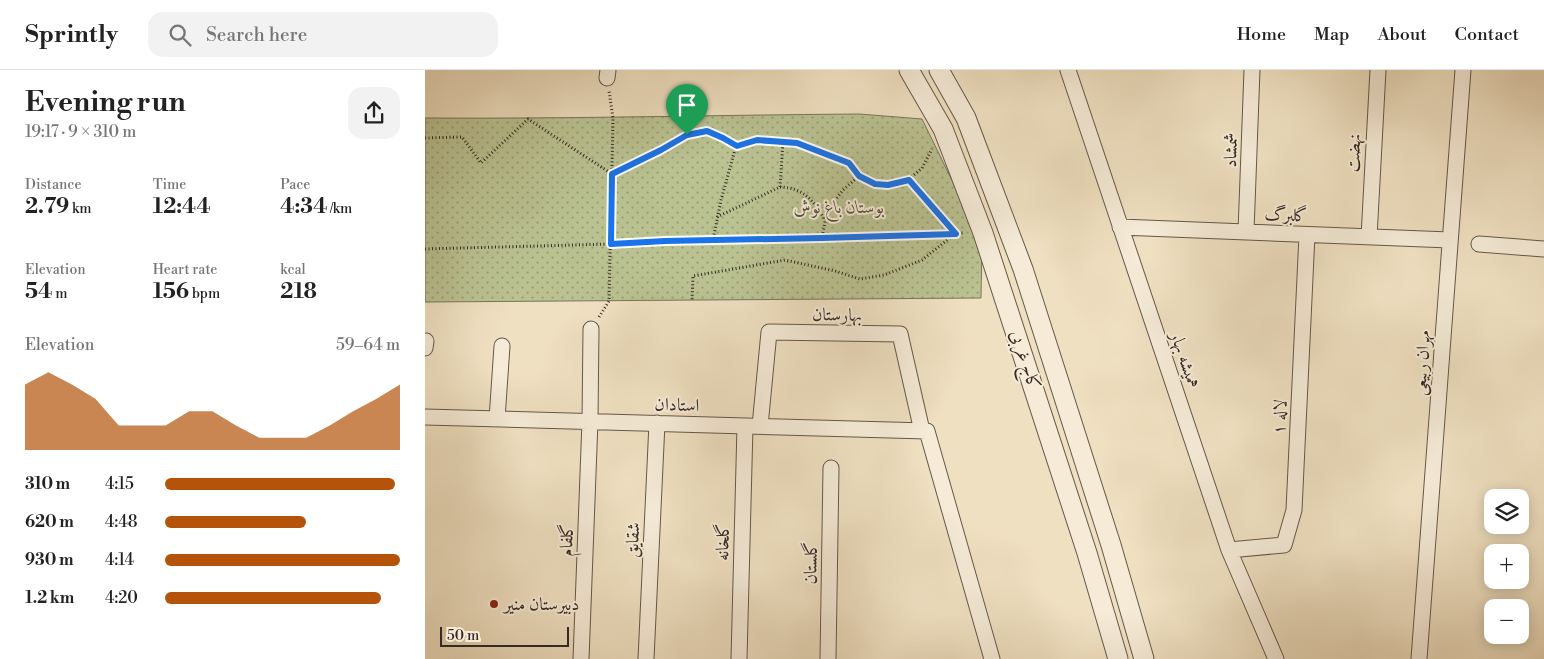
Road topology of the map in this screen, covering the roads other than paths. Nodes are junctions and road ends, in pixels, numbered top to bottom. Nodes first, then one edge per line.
1 (909, 70) edge
2 (939, 70) edge
3 (1068, 70) edge
4 (1252, 70) edge
5 (1378, 70) edge
6 (1463, 70) edge
7 (1120, 227) junction
8 (1247, 232) junction
9 (1307, 235) junction
10 (1369, 237) junction
11 (1450, 240) junction
12 (1479, 244) dead end
13 (1544, 249) edge
14 (1023, 269) junction
15 (998, 278) junction
16 (591, 328) dead end
17 (502, 346) dead end
18 (425, 417) edge
19 (497, 419) junction
20 (590, 421) junction
21 (657, 423) junction
22 (745, 426) junction
23 (761, 426) junction
24 (924, 431) junction
25 (831, 468) dead end
26 (1229, 550) junction
27 (1113, 552) junction
28 (1089, 561) junction
29 (581, 659) edge
30 (646, 659) edge
31 (739, 659) edge
32 (828, 659) edge
33 (992, 659) edge
34 (1118, 659) edge
35 (1144, 659) edge
36 (1276, 659) edge
37 (1419, 659) edge

1 - 15 street, کاج غربی
2 - 14 street, کاج غربی
3 - 7 street, همیشه بهار
4 - 8 street, شمشاد
5 - 10 street, نهضت
6 - 11 street, مهران ربیعی
7 - 8 street, گلبرگ
7 - 26 street, همیشه بهار
8 - 9 street, گلبرگ
9 - 10 street, گلبرگ
9 - 26 street, لاله ۱
10 - 11 street, گلبرگ
11 - 37 street, مهران ربیعی
12 - 13 street
14 - 15 street
14 - 27 street, کاج غربی
15 - 28 street, کاج غربی
16 - 20 street, گلفام
17 - 19 street
18 - 19 street, استادان
19 - 20 street, استادان
20 - 21 street, استادان
20 - 29 street, گلفام
21 - 22 street, استادان
21 - 30 street, شقایق
22 - 23 street, استادان
22 - 31 street, گلخانه
23 - 24 street, استادان
23 - 24 street, بهارستان
24 - 33 street, بهارستان
25 - 32 street, گلستان
26 - 36 street, همیشه بهار
27 - 28 street
27 - 35 street, کاج غربی
28 - 34 street, کاج غربی

